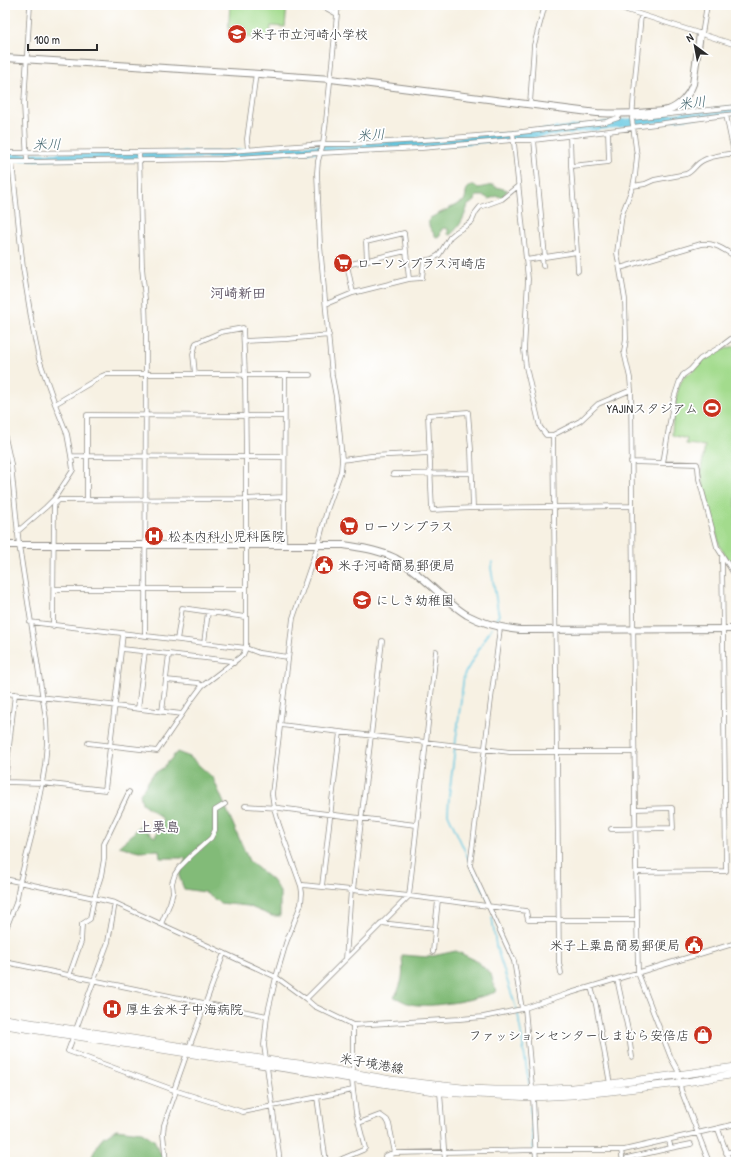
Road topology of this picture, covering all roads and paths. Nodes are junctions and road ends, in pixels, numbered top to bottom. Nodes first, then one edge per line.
1 (30, 5) edge
2 (312, 5) edge
3 (338, 5) edge
4 (545, 5) edge
5 (611, 5) edge
6 (707, 5) edge
7 (337, 14) junction
8 (641, 15) junction
9 (701, 34) junction
10 (736, 45) edge
11 (5, 58) edge
12 (27, 60) junction
13 (256, 73) junction
14 (331, 79) junction
15 (530, 104) junction
16 (736, 106) edge
17 (620, 114) junction
18 (736, 114) edge
19 (726, 115) junction
20 (632, 117) junction
21 (633, 126) junction
22 (608, 131) junction
23 (513, 133) junction
24 (570, 136) junction
25 (513, 140) junction
26 (534, 140) junction
27 (322, 149) junction
28 (248, 150) junction
29 (139, 152) junction
30 (5, 153) edge
31 (734, 153) junction
32 (27, 157) junction
33 (139, 160) junction
34 (5, 162) edge
35 (12, 162) junction
36 (736, 163) edge
37 (571, 166) junction
38 (518, 186) junction
39 (633, 186) junction
40 (406, 251) junction
41 (577, 252) junction
42 (543, 257) junction
43 (736, 257) edge
44 (367, 260) junction
45 (526, 260) junction
46 (543, 266) dead end
47 (620, 268) junction
48 (578, 271) dead end
49 (409, 279) junction
50 (353, 293) junction
51 (326, 304) junction
52 (329, 334) junction
53 (736, 335) edge
54 (244, 341) junction
55 (146, 374) junction
56 (195, 374) junction
57 (245, 375) junction
58 (285, 375) junction
59 (310, 375) dead end
60 (631, 390) junction
61 (55, 404) junction
62 (146, 415) junction
63 (245, 416) junction
64 (284, 416) junction
65 (553, 435) junction
66 (5, 438) edge
67 (7, 450) edge
68 (429, 453) junction
69 (71, 456) junction
70 (87, 456) junction
71 (146, 457) junction
72 (246, 457) junction
73 (284, 457) junction
74 (342, 460) junction
75 (631, 462) junction
76 (663, 462) junction
77 (472, 473) junction
78 (393, 474) dead end
79 (430, 474) junction
80 (284, 497) junction
81 (87, 499) junction
82 (245, 499) junction
83 (146, 500) junction
84 (55, 501) junction
85 (554, 506) junction
86 (632, 506) junction
87 (473, 508) junction
88 (17, 532) junction
89 (5, 545) edge
90 (19, 545) junction
91 (53, 545) junction
92 (146, 545) junction
93 (245, 545) junction
94 (284, 545) junction
95 (318, 545) junction
96 (722, 556) junction
97 (736, 577) edge
98 (54, 589) junction
99 (246, 589) junction
100 (146, 590) junction
101 (208, 612) junction
102 (245, 618) junction
103 (30, 622) junction
104 (53, 626) junction
105 (500, 628) junction
106 (723, 629) junction
107 (736, 629) edge
108 (555, 630) junction
109 (633, 630) junction
110 (123, 634) junction
111 (146, 636) junction
112 (176, 640) junction
113 (382, 641) dead end
114 (204, 643) junction
115 (122, 648) junction
116 (246, 648) junction
117 (145, 651) junction
118 (436, 651) dead end
119 (169, 654) junction
120 (288, 657) junction
121 (234, 663) junction
122 (166, 680) junction
123 (202, 686) junction
124 (5, 693) edge
125 (15, 694) junction
126 (42, 697) junction
127 (115, 706) junction
128 (138, 709) junction
129 (162, 712) junction
130 (182, 714) junction
131 (281, 725) junction
132 (340, 732) junction
133 (371, 736) junction
134 (426, 742) junction
135 (88, 743) dead end
136 (111, 746) junction
137 (485, 749) junction
138 (557, 752) junction
139 (634, 752) junction
140 (5, 782) edge
141 (42, 783) junction
142 (129, 792) dead end
143 (225, 804) dead end
144 (245, 806) dead end
145 (274, 808) junction
146 (635, 809) junction
147 (331, 814) junction
148 (361, 818) junction
149 (416, 825) junction
150 (611, 829) dead end
151 (635, 829) junction
152 (636, 872) junction
153 (5, 879) edge
154 (20, 881) junction
155 (301, 886) junction
156 (322, 886) junction
157 (352, 889) junction
158 (409, 896) junction
159 (94, 898) junction
160 (438, 900) junction
161 (115, 904) junction
162 (490, 907) junction
163 (559, 920) junction
164 (636, 920) junction
165 (381, 923) junction
166 (161, 924) junction
167 (435, 929) junction
168 (5, 930) edge
169 (736, 943) edge
170 (433, 952) dead end
171 (224, 953) junction
172 (346, 959) junction
173 (5, 962) edge
174 (561, 973) dead end
175 (638, 973) junction
176 (69, 976) junction
177 (276, 977) junction
178 (617, 979) junction
179 (94, 981) junction
180 (591, 986) junction
181 (306, 999) junction
182 (205, 1004) junction
183 (523, 1008) junction
184 (267, 1016) junction
185 (5, 1019) edge
186 (5, 1025) edge
187 (352, 1025) junction
188 (75, 1032) junction
189 (188, 1050) junction
190 (632, 1057) dead end
191 (266, 1062) junction
192 (736, 1067) edge
193 (736, 1074) edge
194 (352, 1075) junction
195 (679, 1079) junction
196 (610, 1084) junction
197 (174, 1090) junction
198 (353, 1090) junction
199 (440, 1092) junction
200 (532, 1093) junction
201 (317, 1097) junction
202 (272, 1105) junction
203 (359, 1123) junction
204 (736, 1124) edge
205 (718, 1129) junction
206 (698, 1134) junction
207 (669, 1141) junction
208 (691, 1144) dead end
209 (670, 1148) junction
210 (536, 1150) junction
211 (621, 1150) junction
212 (736, 1150) edge
213 (444, 1152) junction
214 (393, 1153) junction
215 (726, 1153) junction
216 (166, 1162) edge
217 (280, 1162) edge
218 (326, 1162) edge
219 (337, 1162) edge
220 (386, 1162) edge
221 (392, 1162) edge
222 (445, 1162) edge
223 (536, 1162) edge
224 (623, 1162) edge
225 (628, 1162) edge
226 (709, 1162) edge
227 (730, 1162) edge

1 - 12 street
2 - 7 street
3 - 7 street
4 - 15 street
5 - 8 street
6 - 9 street
7 - 14 street
8 - 9 street
8 - 20 street
9 - 10 street
9 - 20 street
11 - 12 street
12 - 13 street
12 - 32 street
13 - 14 street
13 - 28 street
14 - 15 street
14 - 27 street
15 - 17 street
16 - 20 street
17 - 20 street
17 - 23 street
18 - 19 street
19 - 21 street
19 - 31 street
20 - 21 street
21 - 22 street
21 - 39 street
22 - 24 street
22 - 37 street
23 - 25 street
23 - 27 street
24 - 26 street
24 - 37 street
25 - 26 street
25 - 27 street
25 - 38 street
26 - 42 street
27 - 28 street
27 - 33 street
27 - 51 street
28 - 29 street
29 - 32 street
29 - 33 street
30 - 32 street
31 - 36 street
31 - 39 street
32 - 33 street
32 - 35 street
33 - 55 street
34 - 35 street
35 - 61 street
37 - 41 street
38 - 45 street
38 - 49 street
39 - 47 street
40 - 44 street
40 - 44 street
40 - 49 street
41 - 42 street
41 - 48 street
42 - 45 street
42 - 46 street
43 - 47 street
44 - 50 street
45 - 65 street
47 - 60 street
49 - 50 street
50 - 51 street
51 - 52 street
52 - 54 street
52 - 74 street
53 - 76 street
54 - 56 street
54 - 57 street
55 - 56 street
55 - 61 street
55 - 62 street
56 - 57 street
57 - 58 street
57 - 63 street
58 - 59 street
58 - 64 street
60 - 65 street
60 - 75 street
61 - 69 street
62 - 63 street
62 - 70 street
62 - 71 street
63 - 64 street
63 - 72 street
64 - 73 street
65 - 85 street
66 - 67 street
67 - 88 street
68 - 74 street
68 - 77 street
68 - 79 street
69 - 70 street
69 - 84 street
70 - 71 street
70 - 81 street
71 - 72 street
71 - 83 street
72 - 73 street
72 - 82 street
73 - 80 street
74 - 95 street
75 - 76 street
75 - 86 street
76 - 96 street
77 - 79 street
77 - 87 street
78 - 79 street
79 - 87 street
80 - 82 street
80 - 94 street
81 - 83 street
81 - 84 street
82 - 83 street
82 - 93 street
83 - 92 street
84 - 88 street
84 - 91 street
85 - 86 street
85 - 87 street
85 - 108 street
86 - 109 street
88 - 90 street
89 - 90 street
90 - 91 street
90 - 103 street
91 - 92 street
91 - 98 street
92 - 93 street
92 - 100 street
93 - 94 street
93 - 99 street
94 - 95 street
95 - 105 street
95 - 120 street
96 - 97 street
96 - 106 street
98 - 100 street
98 - 104 street
99 - 100 street
99 - 102 street
100 - 111 street
101 - 102 street
101 - 112 street
101 - 114 street
102 - 116 street
103 - 104 street
103 - 126 street
104 - 110 street
105 - 108 street
105 - 137 street
106 - 107 street
106 - 109 street
106 - 152 street
108 - 109 street
108 - 138 street
109 - 139 street
110 - 111 street
110 - 115 street
111 - 112 street
112 - 114 street
113 - 133 street
114 - 116 street
115 - 117 street
115 - 127 street
116 - 120 street
116 - 121 street
117 - 119 street
117 - 128 street
118 - 134 street
119 - 121 street
119 - 122 street
120 - 131 street
121 - 123 street
122 - 123 street
122 - 129 street
123 - 130 street
124 - 125 street
125 - 126 street
125 - 140 street
126 - 127 street
126 - 141 street
127 - 128 street
127 - 136 street
128 - 129 street
129 - 130 street
130 - 136 street
131 - 132 street
131 - 145 street
132 - 133 street
132 - 147 street
133 - 134 street
133 - 148 street
134 - 137 street
134 - 149 street
135 - 136 street
136 - 141 street
137 - 138 street
137 - 162 street
138 - 139 street
138 - 163 street
139 - 146 street
140 - 141 street
141 - 154 street
142 - 159 street
143 - 166 street
144 - 145 street
145 - 147 street
145 - 155 street
146 - 151 street
146 - 151 street
147 - 148 street
147 - 156 street
148 - 149 street
148 - 157 street
149 - 158 street
150 - 151 street
151 - 152 street
152 - 164 street
153 - 154 street
154 - 159 street
154 - 168 street
155 - 156 street
155 - 177 street
156 - 157 street
157 - 158 street
157 - 172 street
158 - 160 street
158 - 165 street
159 - 161 street
159 - 176 street
160 - 162 street
160 - 167 street
161 - 166 street
161 - 179 street
162 - 163 street
162 - 183 street
163 - 164 street
163 - 174 street
164 - 175 street
165 - 167 street
165 - 172 street
166 - 171 street
167 - 170 street
169 - 175 street
171 - 177 street
171 - 182 street
172 - 181 street
173 - 176 street
175 - 178 street
175 - 195 street
176 - 179 street
177 - 181 street
177 - 184 street
178 - 180 street
178 - 190 street
179 - 182 street
179 - 188 street
180 - 183 street
180 - 196 street
181 - 187 street
182 - 184 street
182 - 189 street
183 - 187 street
183 - 200 street
184 - 191 street
185 - 188 main road, 米子境港線
186 - 188 main road, 米子境港線
187 - 194 street
188 - 189 main road, 米子境港線
188 - 197 street
189 - 191 main road, 米子境港線
189 - 197 street
191 - 194 main road, 米子境港線
191 - 202 street
192 - 195 main road, 米子境港線
193 - 195 main road, 米子境港線
194 - 198 street
194 - 199 main road, 米子境港線
194 - 200 main road, 米子境港線
195 - 196 main road, 米子境港線
195 - 200 main road, 米子境港線
195 - 206 street
196 - 200 main road, 米子境港線
197 - 202 street
197 - 216 street
198 - 201 street
198 - 203 street
199 - 200 main road, 米子境港線
199 - 213 street
200 - 210 street
201 - 202 street
201 - 218 street
202 - 217 street
203 - 214 street
203 - 219 street
204 - 205 street
205 - 206 street
205 - 215 street
206 - 207 street
206 - 226 street
207 - 209 street
207 - 211 street
208 - 209 street
209 - 225 street
210 - 211 street
210 - 213 street
210 - 223 street
211 - 224 street
212 - 215 street
213 - 214 street
213 - 222 street
214 - 220 street
214 - 221 street
215 - 227 street

